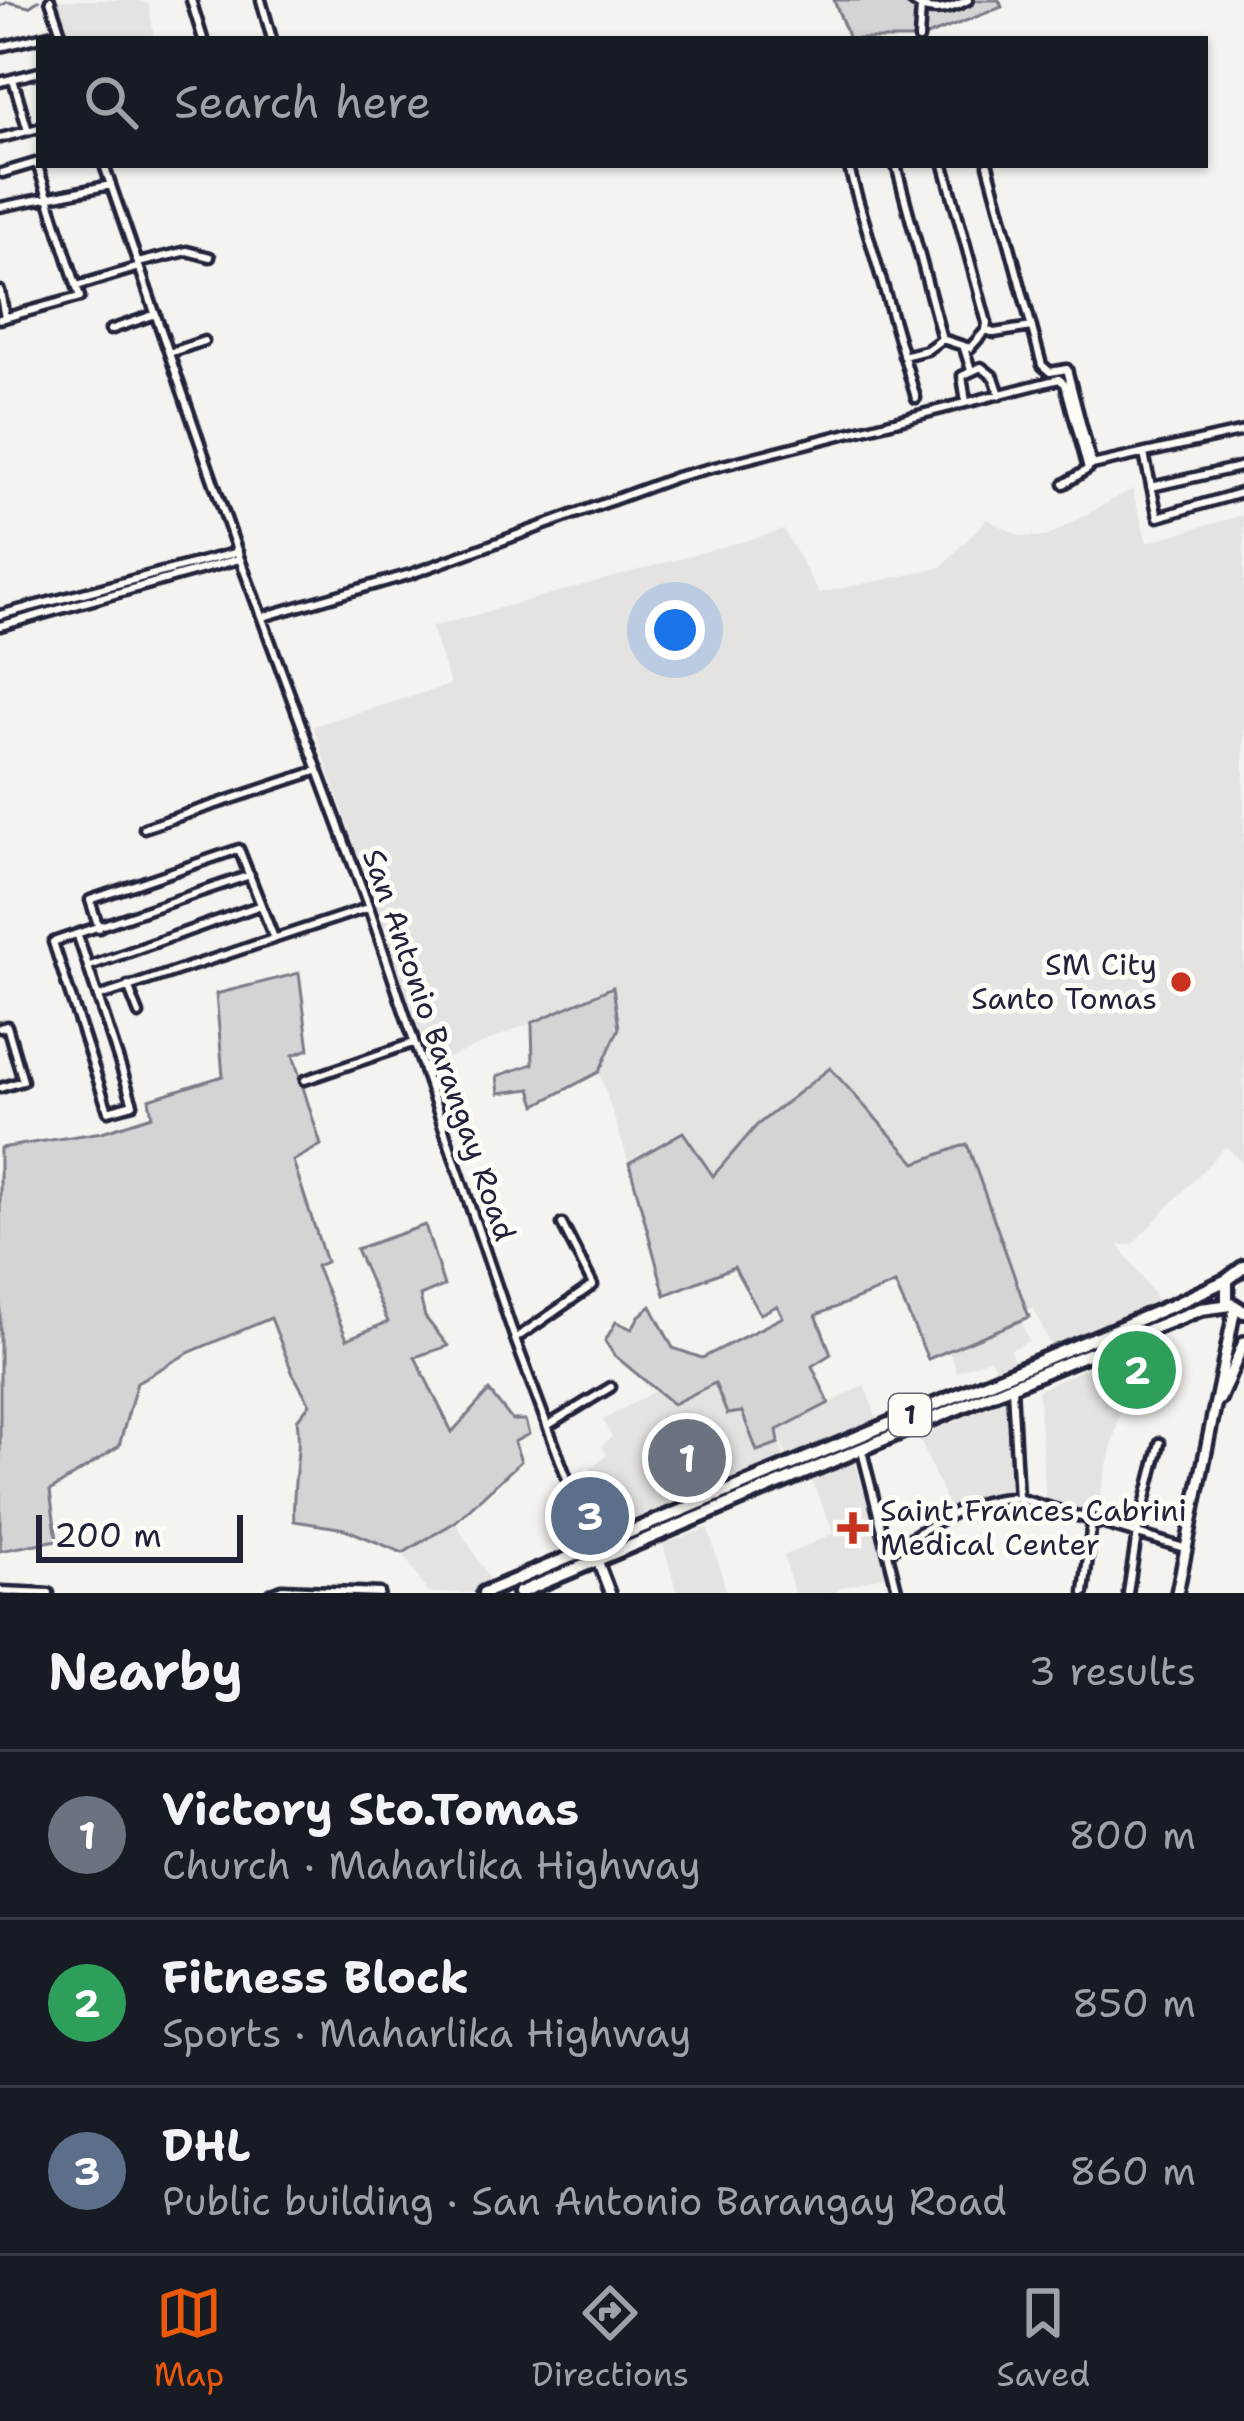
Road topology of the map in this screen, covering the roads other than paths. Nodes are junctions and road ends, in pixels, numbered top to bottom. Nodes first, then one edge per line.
1 (191, 0) edge
2 (261, 0) edge
3 (911, 0) edge
4 (968, 0) edge
5 (51, 2) edge
6 (920, 7) junction
7 (62, 36) edge
8 (202, 36) edge
9 (271, 36) edge
10 (919, 36) edge
11 (36, 41) edge
12 (0, 47) edge
13 (36, 74) edge
14 (13, 79) junction
15 (0, 82) edge
16 (36, 129) edge
17 (28, 131) junction
18 (0, 138) edge
19 (36, 164) edge
20 (39, 168) edge
21 (105, 168) edge
22 (849, 168) edge
23 (897, 168) edge
24 (945, 168) edge
25 (989, 168) edge
26 (2, 173) edge
27 (111, 185) junction
28 (45, 196) junction
29 (0, 207) edge
30 (210, 257) dead end
31 (139, 265) junction
32 (77, 286) junction
33 (0, 291) edge
34 (156, 314) junction
35 (3, 318) edge
36 (1032, 327) junction
37 (110, 330) dead end
38 (986, 330) junction
39 (942, 338) junction
40 (204, 341) dead end
41 (974, 346) junction
42 (964, 348) junction
43 (169, 353) junction
44 (904, 356) junction
45 (976, 369) junction
46 (1000, 394) junction
47 (916, 398) dead end
48 (966, 402) junction
49 (1244, 431) edge
50 (1144, 454) junction
51 (1244, 466) edge
52 (1064, 484) dead end
53 (1151, 487) junction
54 (1244, 493) edge
55 (239, 555) junction
56 (0, 615) edge
57 (262, 617) junction
58 (0, 626) edge
59 (316, 771) junction
60 (144, 828) dead end
61 (250, 874) junction
62 (261, 904) junction
63 (369, 908) junction
64 (99, 928) junction
65 (78, 936) junction
66 (274, 938) junction
67 (89, 967) junction
68 (128, 986) junction
69 (98, 997) junction
70 (139, 1014) dead end
71 (0, 1028) edge
72 (413, 1043) junction
73 (305, 1080) dead end
74 (0, 1088) edge
75 (562, 1224) dead end
76 (1243, 1267) edge
77 (1227, 1280) junction
78 (1236, 1309) edge
79 (515, 1339) junction
80 (1244, 1342) edge
81 (1012, 1385) junction
82 (611, 1387) dead end
83 (1217, 1404) junction
84 (547, 1426) junction
85 (859, 1443) junction
86 (1160, 1443) dead end
87 (1018, 1498) junction
88 (1092, 1521) junction
89 (1137, 1534) junction
90 (592, 1546) junction
91 (1184, 1549) junction
92 (888, 1553) junction
93 (598, 1560) junction
94 (0, 1591) edge
95 (49, 1593) edge
96 (272, 1593) edge
97 (380, 1593) edge
98 (484, 1593) edge
99 (519, 1593) edge
100 (610, 1593) edge
101 (898, 1593) edge
102 (1084, 1593) edge
103 (1127, 1593) edge
104 (1177, 1593) edge

1 - 8 street
2 - 9 street
3 - 6 street
4 - 6 street
5 - 7 street
6 - 10 street
11 - 12 street
13 - 14 street
14 - 15 street
14 - 17 street
16 - 17 street
17 - 18 street
19 - 26 street
20 - 28 street
21 - 27 street, San Antonio Barangay Road
22 - 44 street
23 - 39 street
24 - 38 street
25 - 36 street
27 - 28 street
27 - 31 street, San Antonio Barangay Road
28 - 29 street
28 - 32 street
30 - 31 street
31 - 32 street
31 - 34 street, San Antonio Barangay Road
32 - 35 street
33 - 35 street
34 - 37 street
34 - 43 street, San Antonio Barangay Road
36 - 38 street
36 - 50 street
38 - 41 street
39 - 42 street
39 - 44 street
40 - 43 street
41 - 42 street
41 - 45 street
42 - 45 street
43 - 55 street, San Antonio Barangay Road
44 - 47 street
45 - 46 street
45 - 48 street
46 - 48 street
46 - 52 street
48 - 57 street
49 - 50 street
50 - 53 street
51 - 53 street
53 - 54 street
55 - 56 street
55 - 57 street, San Antonio Barangay Road
55 - 58 street
57 - 59 street, San Antonio Barangay Road
59 - 60 street
59 - 63 street, San Antonio Barangay Road
61 - 62 street
61 - 64 street
61 - 64 street
62 - 66 street
62 - 67 street
63 - 66 street
63 - 72 street, San Antonio Barangay Road
64 - 65 street
65 - 67 street
65 - 69 street
66 - 68 street
67 - 69 street
68 - 69 street
68 - 70 street
71 - 74 street
72 - 73 street
72 - 79 street, San Antonio Barangay Road
75 - 79 street
76 - 77 highway, 1
77 - 78 highway
77 - 85 highway, 1
78 - 81 highway, 1
78 - 83 main road
79 - 84 street, San Antonio Barangay Road
80 - 83 main road
81 - 85 highway, 1
81 - 87 street
82 - 84 street
83 - 91 main road
84 - 90 street, San Antonio Barangay Road
85 - 90 highway, 1
85 - 92 street
85 - 93 highway, 1
86 - 89 street
87 - 88 street
87 - 92 street
88 - 89 street
88 - 102 street
89 - 91 street
89 - 103 street
90 - 93 street
90 - 98 highway, 1
91 - 104 main road
92 - 101 street
93 - 99 highway, 1
93 - 100 street
94 - 95 street
96 - 97 street

